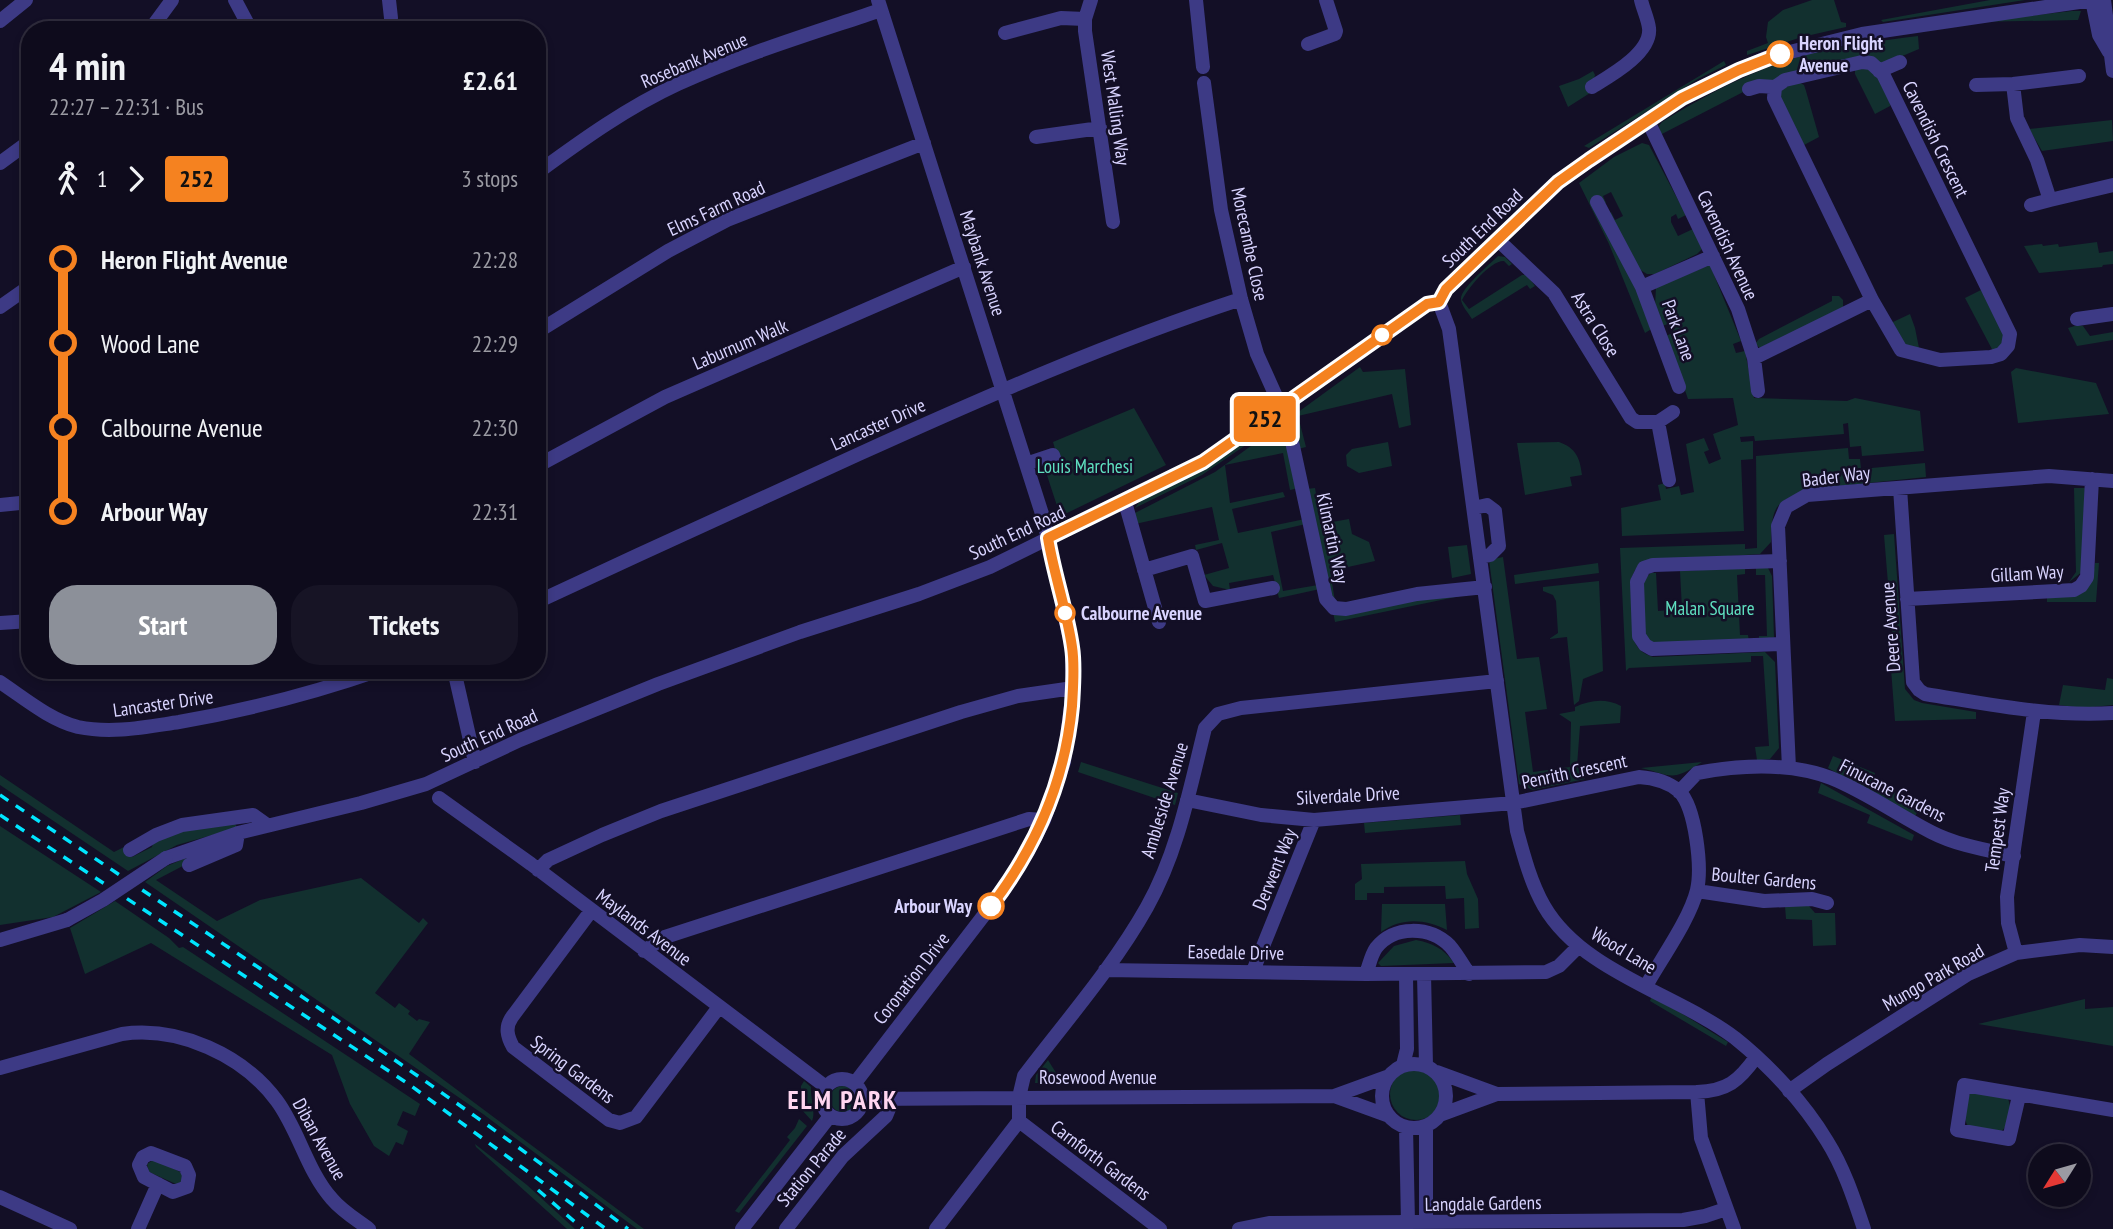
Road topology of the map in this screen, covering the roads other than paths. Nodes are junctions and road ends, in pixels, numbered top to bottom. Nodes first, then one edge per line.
1 (26, 0) edge
2 (172, 0) edge
3 (235, 0) edge
4 (389, 0) edge
5 (1091, 0) edge
6 (1196, 0) edge
7 (1326, 0) edge
8 (1641, 0) edge
9 (2093, 0) edge
10 (2104, 0) edge
11 (879, 5) edge
12 (391, 18) dead end
13 (1085, 19) junction
14 (0, 21) edge
15 (157, 21) edge
16 (246, 21) edge
17 (1005, 33) dead end
18 (1308, 44) dead end
19 (2110, 53) junction
20 (1900, 62) dead end
21 (1203, 67) dead end
22 (1879, 71) junction
23 (2113, 71) edge
24 (2079, 76) dead end
25 (1203, 83) dead end
26 (2013, 84) junction
27 (1976, 85) dead end
28 (1591, 87) dead end
29 (1775, 87) junction
30 (1749, 89) dead end
31 (1648, 121) junction
32 (1100, 128) junction
33 (1035, 137) dead end
34 (924, 144) junction
35 (21, 148) edge
36 (0, 163) edge
37 (546, 166) edge
38 (2113, 185) edge
39 (2050, 200) junction
40 (2031, 205) dead end
41 (1603, 208) dead end
42 (1113, 222) dead end
43 (1499, 240) junction
44 (1713, 256) junction
45 (964, 268) junction
46 (1642, 287) junction
47 (21, 292) edge
48 (1241, 299) junction
49 (1872, 300) junction
50 (1439, 302) junction
51 (0, 307) edge
52 (2113, 314) edge
53 (2077, 319) dead end
54 (546, 326) edge
55 (1754, 358) junction
56 (1679, 387) dead end
57 (1004, 389) junction
58 (1758, 391) dead end
59 (1282, 406) junction
60 (1673, 412) dead end
61 (1658, 422) junction
62 (546, 461) edge
63 (1055, 461) dead end
64 (1026, 464) junction
65 (1669, 480) dead end
66 (2092, 480) junction
67 (2113, 481) edge
68 (1899, 488) junction
69 (1125, 502) junction
70 (21, 503) edge
71 (0, 505) edge
72 (1474, 508) junction
73 (1048, 538) junction
74 (1481, 557) junction
75 (1780, 561) junction
76 (1144, 570) junction
77 (1485, 587) junction
78 (1273, 588) dead end
79 (546, 598) edge
80 (1907, 599) junction
81 (21, 622) edge
82 (1158, 622) dead end
83 (0, 623) edge
84 (1782, 644) junction
85 (350, 679) edge
86 (456, 679) edge
87 (1497, 681) junction
88 (0, 682) edge
89 (1073, 688) junction
90 (2034, 712) junction
91 (2113, 713) edge
92 (475, 762) junction
93 (1789, 768) junction
94 (1679, 792) junction
95 (439, 798) dead end
96 (1187, 800) junction
97 (1513, 803) junction
98 (1044, 820) junction
99 (1314, 820) junction
100 (267, 825) junction
101 (238, 834) junction
102 (130, 850) dead end
103 (2014, 856) junction
104 (189, 866) dead end
105 (538, 870) junction
106 (1697, 891) junction
107 (1828, 903) dead end
108 (591, 911) junction
109 (0, 940) edge
110 (1579, 946) junction
111 (2113, 947) edge
112 (644, 951) junction
113 (2016, 953) junction
114 (1105, 970) junction
115 (1253, 971) junction
116 (1366, 974) junction
117 (1406, 974) junction
118 (1424, 974) junction
119 (1469, 974) junction
120 (1646, 986) junction
121 (719, 1007) junction
122 (1756, 1057) junction
123 (1403, 1065) junction
124 (0, 1068) edge
125 (1432, 1069) junction
126 (1389, 1076) junction
127 (855, 1083) junction
128 (825, 1087) junction
129 (1789, 1091) junction
130 (1698, 1093) junction
131 (1497, 1094) junction
132 (1335, 1096) junction
133 (2019, 1096) junction
134 (1019, 1097) junction
135 (863, 1099) junction
136 (893, 1099) junction
137 (2113, 1110) edge
138 (1440, 1115) junction
139 (830, 1116) junction
140 (1389, 1116) junction
141 (1019, 1121) junction
142 (1426, 1126) junction
143 (1406, 1127) junction
144 (158, 1184) dead end
145 (0, 1198) edge
146 (1726, 1209) junction
147 (1408, 1223) junction
148 (1426, 1223) junction
149 (1537, 1226) edge
150 (943, 1227) edge
151 (70, 1229) edge
152 (138, 1229) edge
153 (369, 1229) edge
154 (743, 1229) edge
155 (786, 1229) edge
156 (1160, 1229) edge
157 (1238, 1229) edge
158 (1734, 1229) edge
159 (1864, 1229) edge

1 - 14 street
2 - 15 street
3 - 16 street
4 - 12 street
5 - 13 street, West Malling Way
6 - 21 street
7 - 18 street
8 - 28 street
9 - 19 street
9 - 31 street, South End Road
10 - 19 street
11 - 34 street, Maybank Avenue
11 - 37 street, Rosebank Avenue
13 - 17 street
13 - 32 street, West Malling Way
19 - 23 street
20 - 22 street
22 - 29 street, Cavendish Crescent
22 - 49 street, Cavendish Crescent
24 - 26 street
25 - 48 street, Morecambe Close
26 - 27 street
26 - 39 street
29 - 30 street
29 - 49 street, Cavendish Crescent
31 - 43 street, South End Road
31 - 44 street, Cavendish Avenue
32 - 33 street
32 - 42 street, West Malling Way
34 - 45 street, Maybank Avenue
34 - 54 street, Elms Farm Road
35 - 36 street
38 - 39 street
39 - 40 street
41 - 46 street, Park Lane
43 - 50 street, South End Road
43 - 61 street, Astra Close
44 - 46 street, Park Lane
44 - 55 street, Cavendish Avenue
45 - 57 street, Maybank Avenue
45 - 62 street, Laburnum Walk
46 - 56 street, Park Lane
47 - 51 street
48 - 57 street, Lancaster Drive
48 - 59 street, Morecambe Close
49 - 55 street
50 - 59 street, South End Road
50 - 72 street, Wood Lane
52 - 53 street
55 - 58 street, Cavendish Avenue
57 - 64 street, Maybank Avenue
57 - 79 street, Lancaster Drive
59 - 69 street, South End Road
59 - 77 street, Kilmartin Way
60 - 61 street
61 - 65 street
63 - 64 street
64 - 73 street, Maybank Avenue
66 - 67 street, Bader Way
66 - 68 street, Bader Way
66 - 80 street, Gillam Way
68 - 75 street, Bader Way
68 - 80 street, Deere Avenue
69 - 73 street, South End Road
69 - 76 street
70 - 71 street
72 - 74 street, Wood Lane
72 - 74 street
73 - 89 street, Coronation Drive
73 - 92 street, South End Road
74 - 77 street, Wood Lane
75 - 84 street, Bader Way
75 - 84 street
76 - 78 street
76 - 82 street
77 - 87 street, Wood Lane
80 - 90 street, Deere Avenue
81 - 83 street
84 - 93 street, Bader Way
85 - 88 street, Lancaster Drive
86 - 92 street
87 - 96 street, Ambleside Avenue
87 - 97 street, Wood Lane
89 - 98 street, Coronation Drive
89 - 105 street
90 - 91 street, Deere Avenue
90 - 103 street, Tempest Way
92 - 100 street, South End Road
93 - 94 street, Finucane Gardens
93 - 103 street, Finucane Gardens
94 - 97 street, Penrith Crescent
94 - 106 street
95 - 105 street, Maylands Avenue
96 - 99 street, Silverdale Drive
96 - 114 street, Ambleside Avenue
97 - 99 street, Silverdale Drive
97 - 110 street, Wood Lane
98 - 112 street
98 - 127 street, Coronation Drive
99 - 115 street, Derwent Way
100 - 101 street, South End Road
100 - 102 street, South End Road
101 - 104 street, South End Road
101 - 109 street, South End Road, bridge
103 - 113 street, Tempest Way
105 - 108 street, Maylands Avenue
106 - 107 street, Boulter Gardens
106 - 120 street
108 - 112 street, Maylands Avenue
108 - 121 street, Spring Gardens
110 - 119 street, Easedale Drive
110 - 120 street, Wood Lane
111 - 113 street, Mungo Park Road
112 - 121 street, Maylands Avenue
113 - 129 street, Mungo Park Road
114 - 115 street, Easedale Drive
114 - 134 street, Ambleside Avenue
115 - 116 street, Easedale Drive
116 - 117 street, Easedale Drive
116 - 119 street
117 - 118 street, Easedale Drive
117 - 123 street
118 - 119 street, Easedale Drive
118 - 125 street
120 - 122 street, Wood Lane
121 - 128 street, Maylands Avenue
122 - 129 street, Wood Lane
122 - 130 street
123 - 125 street
123 - 126 street
124 - 153 street, Diban Avenue
125 - 131 street
125 - 138 street
126 - 132 street
126 - 140 street
127 - 128 street
127 - 135 street
128 - 139 street
129 - 159 street, Wood Lane
130 - 131 street
130 - 146 street
131 - 138 street
132 - 134 street, Rosewood Avenue
132 - 140 street
133 - 133 street
133 - 137 street
134 - 136 street, Rosewood Avenue
134 - 141 street
135 - 136 street, Rosewood Avenue
135 - 139 street
136 - 155 street, Station Parade
138 - 142 street
139 - 154 street
140 - 143 street
141 - 150 street
141 - 156 street, Carnforth Gardens
142 - 143 street
142 - 148 street
143 - 147 street
144 - 152 street
145 - 151 street
146 - 149 street, Langdale Gardens
146 - 158 street
147 - 148 street, Langdale Gardens
147 - 157 street, Langdale Gardens
148 - 149 street, Langdale Gardens

